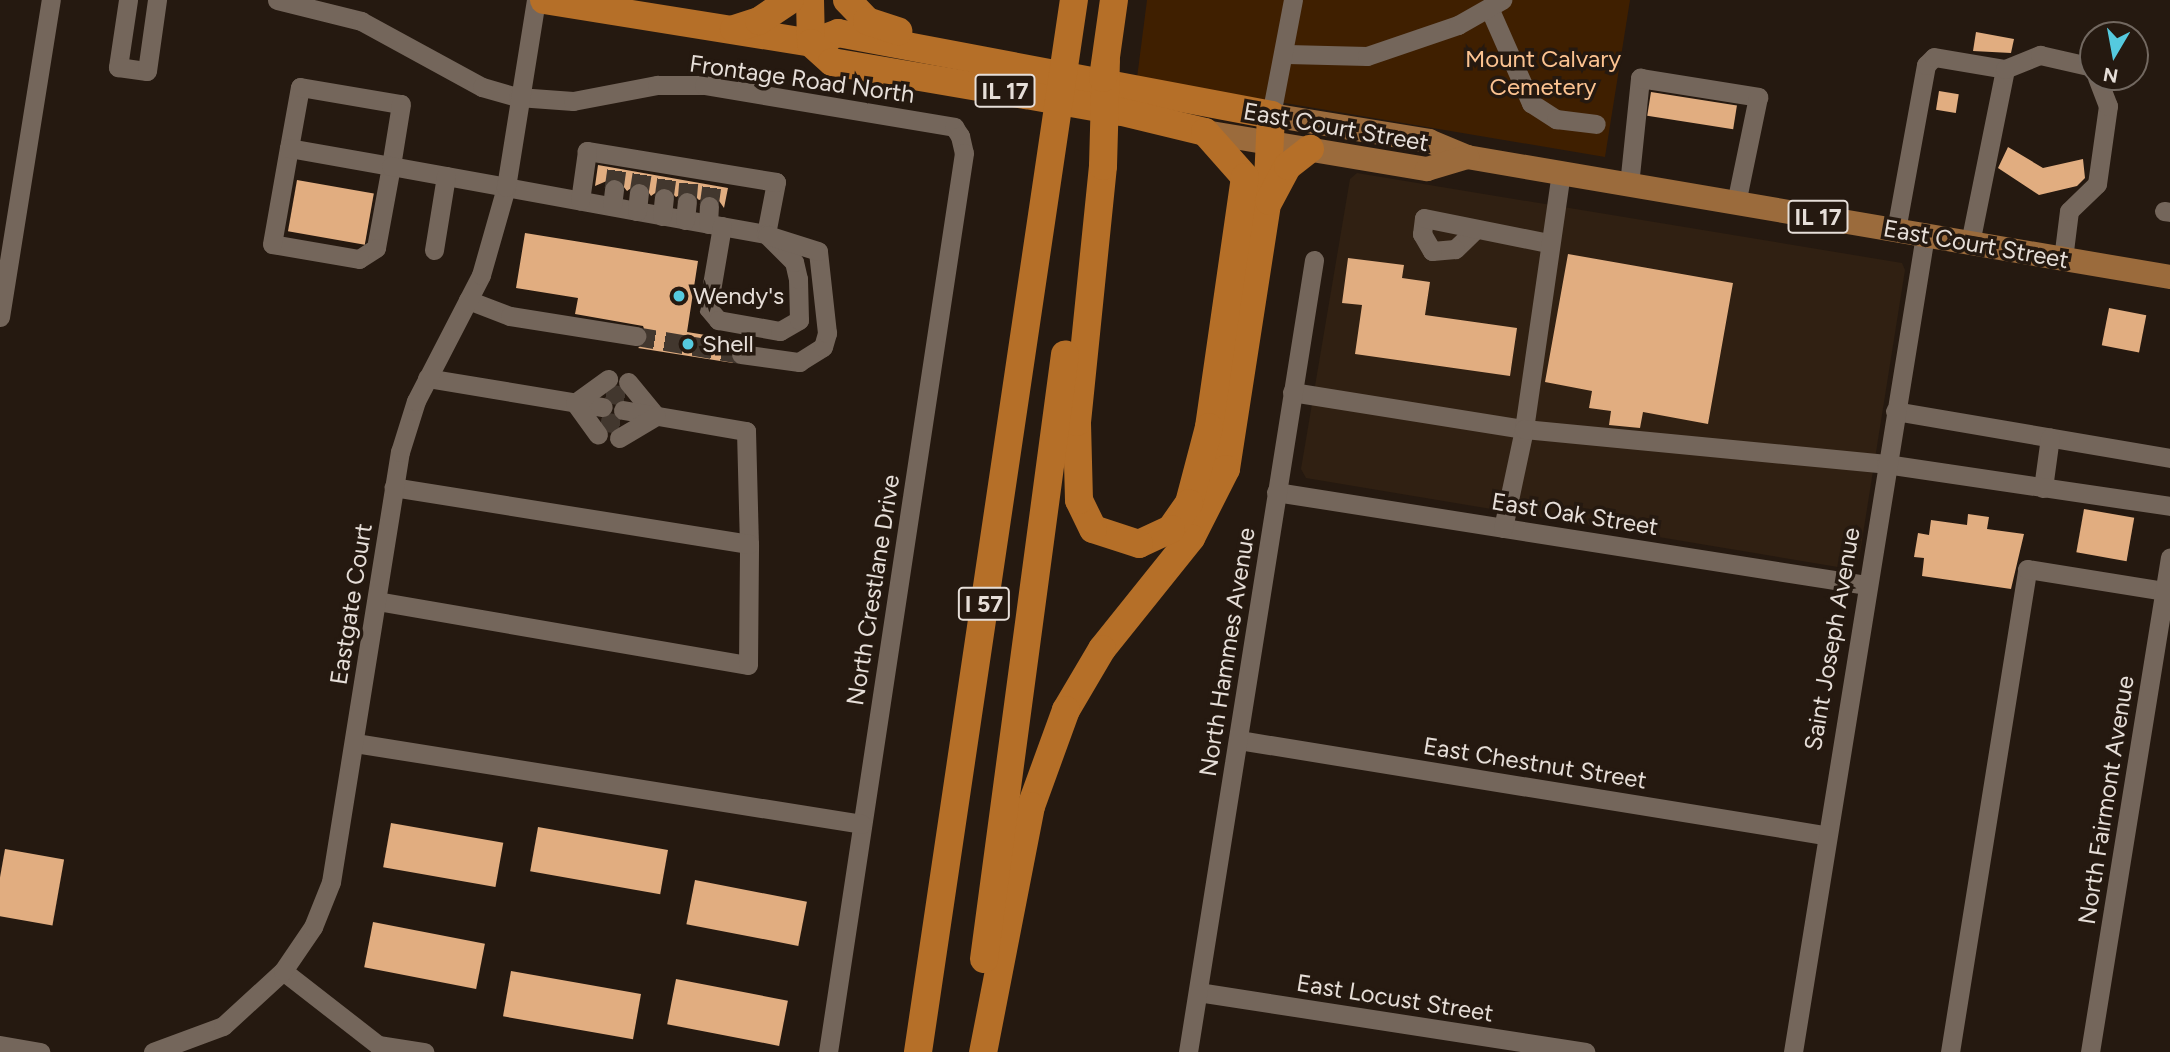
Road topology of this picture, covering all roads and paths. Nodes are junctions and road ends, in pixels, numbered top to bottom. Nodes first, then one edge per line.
1 (51, 0) edge
2 (128, 0) edge
3 (158, 0) edge
4 (277, 0) edge
5 (536, 0) edge
6 (544, 0) edge
7 (790, 0) edge
8 (810, 0) edge
9 (827, 0) edge
10 (847, 0) edge
11 (1114, 0) edge
12 (1293, 0) edge
13 (1496, 5) edge
14 (1072, 13) edge
15 (731, 30) junction
16 (811, 43) junction
17 (1287, 54) junction
18 (987, 62) junction
19 (2079, 64) edge
20 (2005, 69) junction
21 (2102, 91) edge
22 (518, 97) junction
23 (1271, 115) junction
24 (1596, 124) dead end
25 (1205, 132) junction
26 (960, 136) joint
27 (1267, 143) junction
28 (289, 148) junction
29 (1310, 149) junction
30 (1467, 158) junction
31 (391, 166) junction
32 (1096, 167) junction
33 (1561, 173) junction
34 (446, 176) junction
35 (1245, 177) junction
36 (1629, 185) junction
37 (506, 187) junction
38 (580, 201) junction
39 (1736, 203) junction
40 (1267, 204) junction
41 (713, 219) junction
42 (1476, 229) dead end
43 (1896, 230) junction
44 (766, 234) junction
45 (1925, 235) junction
46 (1548, 243) junction
47 (1970, 243) junction
48 (434, 250) dead end
49 (2063, 259) junction
50 (1314, 260) dead end
51 (2170, 277) edge
52 (468, 300) junction
53 (0, 317) edge
54 (636, 336) tunnel mouth
55 (741, 354) tunnel mouth
56 (427, 378) junction
57 (1292, 392) junction
58 (575, 403) junction
59 (623, 410) junction
60 (1895, 411) junction
61 (656, 416) junction
62 (1524, 429) junction
63 (2050, 438) junction
64 (2170, 458) edge
65 (1886, 464) junction
66 (394, 487) junction
67 (2043, 488) junction
68 (1276, 492) junction
69 (2170, 506) edge
70 (1503, 528) junction
71 (749, 544) junction
72 (2170, 557) edge
73 (1866, 585) junction
74 (2167, 592) edge
75 (377, 601) junction
76 (1239, 740) junction
77 (355, 743) junction
78 (862, 824) junction
79 (1824, 835) junction
80 (283, 971) junction
81 (1198, 992) junction
82 (0, 1045) edge
83 (40, 1052) edge
84 (153, 1052) edge
85 (424, 1052) edge
86 (828, 1052) edge
87 (918, 1052) edge
88 (972, 1052) edge
89 (983, 1052) edge
90 (1188, 1052) edge
91 (1585, 1052) edge
92 (1793, 1052) edge
93 (1950, 1052) edge
94 (2090, 1052) edge

1 - 53 street
2 - 3 street
4 - 22 street, Frontage Road North
5 - 22 street, Eastgate Court
6 - 15 highway, East Court Street / IL 17
7 - 15 highway
8 - 16 highway
9 - 16 highway
10 - 18 highway
11 - 32 highway, I 57
12 - 17 street
13 - 17 street
13 - 24 street
14 - 87 highway, I 57
15 - 16 highway, East Court Street / IL 17
16 - 18 highway, East Court Street / IL 17
16 - 25 highway, IL 17
17 - 23 street
18 - 23 highway, East Court Street / IL 17
19 - 20 street
20 - 43 street
20 - 47 street
21 - 49 street
22 - 26 street, Frontage Road North
22 - 37 street, Eastgate Court
23 - 27 highway
23 - 30 main road, East Court Street / IL 17
25 - 27 main road, IL 17
25 - 35 highway
26 - 78 street, North Crestlane Drive
27 - 29 main road, IL 17
27 - 35 highway
27 - 40 highway
28 - 31 street
28 - 31 street
28 - 31 street
29 - 30 main road, IL 17
29 - 40 highway
30 - 33 main road, East Court Street / IL 17
31 - 34 street
32 - 35 highway
32 - 88 highway, I 57
33 - 36 main road, East Court Street / IL 17
33 - 46 street
34 - 37 street
34 - 48 street
36 - 39 main road, East Court Street / IL 17
36 - 39 street
37 - 38 street
37 - 52 street, Eastgate Court
38 - 41 street
38 - 44 street
39 - 43 main road, East Court Street / IL 17
40 - 89 highway
41 - 44 street
41 - 44 street
42 - 46 street
43 - 45 main road, East Court Street / IL 17
44 - 55 street
45 - 47 main road, East Court Street / IL 17
45 - 60 street, Saint Joseph Avenue
46 - 62 street
47 - 49 main road, East Court Street / IL 17
49 - 51 main road, East Court Street / IL 17
50 - 57 street, North Hammes Avenue
52 - 54 street
52 - 56 street, Eastgate Court
56 - 58 street
56 - 66 street, Eastgate Court
57 - 62 street
57 - 68 street, North Hammes Avenue
58 - 58 street
59 - 61 street
59 - 61 street
59 - 61 street
60 - 63 street
60 - 65 street, Saint Joseph Avenue
61 - 71 street
62 - 65 street
62 - 70 street
63 - 64 street
63 - 67 street
65 - 67 street
65 - 73 street, Saint Joseph Avenue
66 - 71 street
66 - 75 street, Eastgate Court
67 - 69 street
68 - 70 street, East Oak Street
68 - 76 street, North Hammes Avenue
70 - 73 street, East Oak Street
71 - 75 street
72 - 74 street, North Fairmont Avenue
73 - 79 street, Saint Joseph Avenue
74 - 93 street
74 - 94 street, North Fairmont Avenue
75 - 77 street, Eastgate Court
76 - 79 street, East Chestnut Street
76 - 81 street, North Hammes Avenue
77 - 78 street
77 - 80 street, Eastgate Court
78 - 86 street, North Crestlane Drive
79 - 92 street, Saint Joseph Avenue
80 - 84 street, Eastgate Court
80 - 85 street
81 - 90 street, North Hammes Avenue
81 - 91 street, East Locust Street
82 - 83 street

